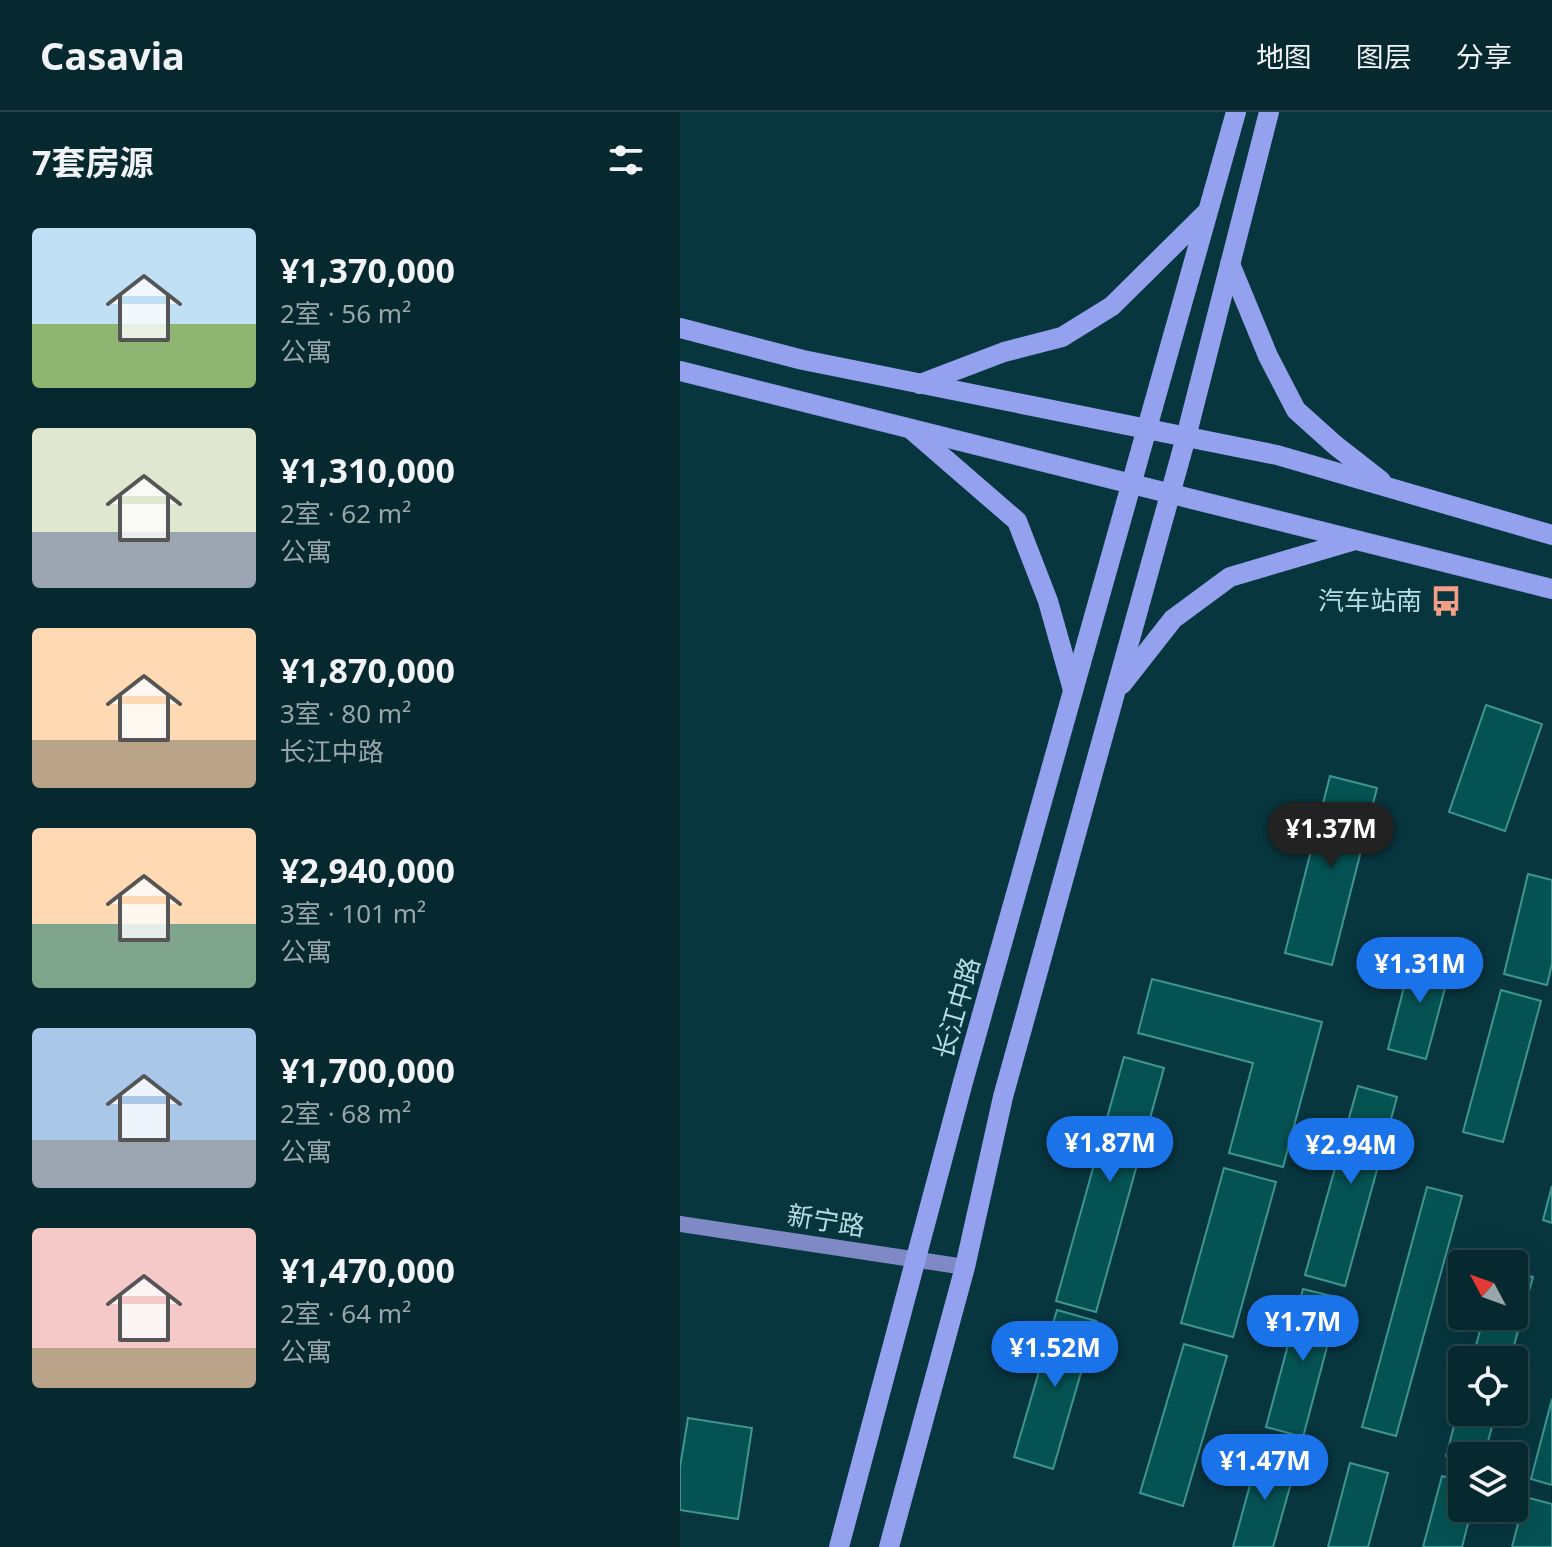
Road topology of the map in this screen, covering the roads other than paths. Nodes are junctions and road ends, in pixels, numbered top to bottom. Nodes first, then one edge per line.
1 (1236, 112) edge
2 (1269, 112) edge
3 (1208, 211) junction
4 (1230, 264) junction
5 (680, 328) edge
6 (680, 371) edge
7 (920, 384) junction
8 (910, 429) junction
9 (1146, 429) junction
10 (1186, 437) junction
11 (1131, 484) junction
12 (1391, 488) junction
13 (1170, 494) junction
14 (1552, 535) edge
15 (1355, 540) junction
16 (1552, 589) edge
17 (1073, 690) junction
18 (1115, 693) junction
19 (680, 1224) edge
20 (916, 1259) junction
21 (965, 1267) junction
22 (839, 1547) edge
23 (889, 1547) edge

1 - 3 main road, 长江中路
2 - 4 main road
3 - 7 main road
3 - 9 main road, 长江中路
4 - 10 main road
4 - 12 main road
5 - 7 main road
6 - 8 main road
7 - 9 main road
8 - 11 main road
8 - 17 main road
9 - 10 main road
9 - 11 main road, 长江中路
10 - 12 main road
10 - 13 main road
11 - 13 main road
11 - 17 main road, 长江中路
12 - 14 main road
13 - 15 main road
13 - 18 main road
15 - 16 main road
15 - 18 main road
17 - 20 main road, 长江中路
18 - 21 main road
19 - 20 street, 新宁路
20 - 21 street, 新宁路
20 - 22 main road, 长江中路
21 - 23 main road

